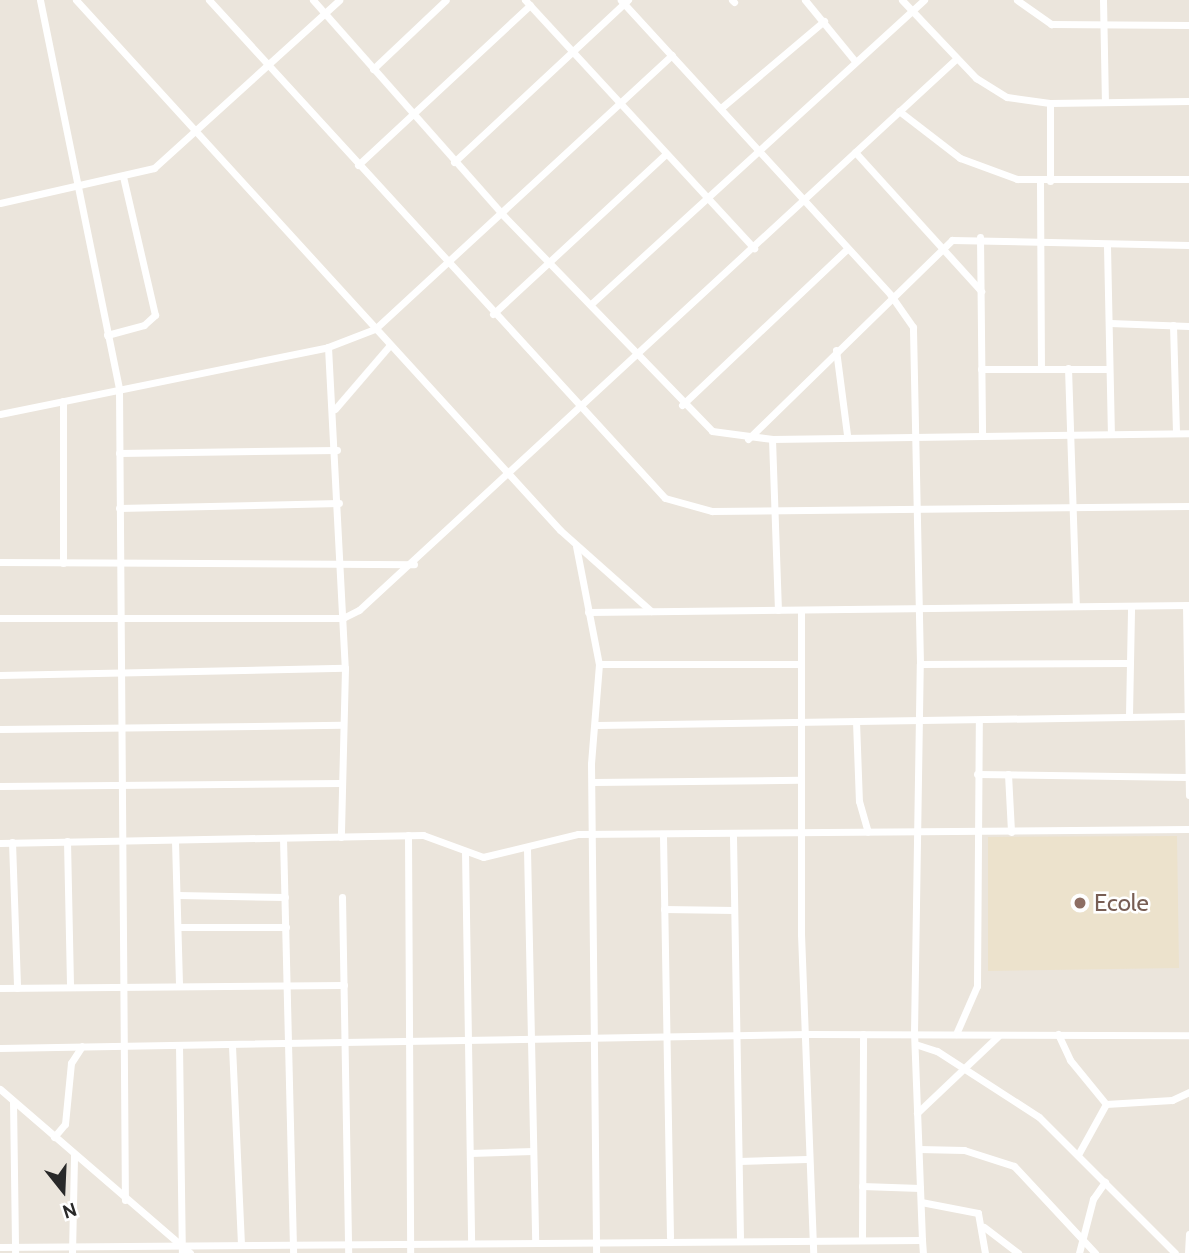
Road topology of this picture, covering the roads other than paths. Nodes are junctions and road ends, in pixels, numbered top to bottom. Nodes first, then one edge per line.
1 (40, 0) edge
2 (76, 0) edge
3 (209, 0) edge
4 (313, 0) edge
5 (339, 0) edge
6 (446, 0) edge
7 (805, 0) edge
8 (902, 0) edge
9 (924, 0) edge
10 (1017, 0) edge
11 (1103, 0) edge
12 (625, 1) edge
13 (528, 3) edge
14 (912, 11) junction
15 (325, 13) junction
16 (824, 21) junction
17 (1189, 25) edge
18 (1104, 27) junction
19 (573, 51) junction
20 (672, 55) junction
21 (956, 59) junction
22 (855, 61) junction
23 (269, 66) junction
24 (373, 69) junction
25 (1105, 100) junction
26 (1189, 101) edge
27 (1050, 103) junction
28 (623, 104) junction
29 (721, 108) junction
30 (899, 111) junction
31 (411, 113) junction
32 (195, 132) junction
33 (760, 151) junction
34 (855, 152) junction
35 (666, 154) junction
36 (454, 162) junction
37 (358, 165) junction
38 (122, 176) junction
39 (1189, 179) edge
40 (1050, 181) junction
41 (1040, 182) junction
42 (76, 189) junction
43 (804, 199) junction
44 (707, 201) junction
45 (0, 203) edge
46 (502, 215) junction
47 (980, 237) junction
48 (1038, 244) junction
49 (1189, 245) edge
50 (1107, 246) junction
51 (754, 248) junction
52 (848, 248) junction
53 (942, 248) junction
54 (447, 263) junction
55 (550, 263) junction
56 (981, 291) junction
57 (891, 295) junction
58 (591, 304) junction
59 (493, 314) junction
60 (1110, 323) junction
61 (1173, 325) junction
62 (1189, 326) edge
63 (375, 329) junction
64 (107, 335) junction
65 (390, 345) junction
66 (328, 347) junction
67 (836, 350) junction
68 (635, 357) junction
69 (1041, 368) junction
70 (1068, 368) junction
71 (981, 369) junction
72 (1109, 369) junction
73 (119, 390) junction
74 (63, 401) junction
75 (682, 405) junction
76 (576, 407) junction
77 (335, 409) junction
78 (0, 414) edge
79 (1176, 433) junction
80 (1189, 433) edge
81 (916, 434) junction
82 (982, 434) junction
83 (847, 435) junction
84 (1111, 435) junction
85 (1071, 436) junction
86 (748, 439) junction
87 (772, 439) junction
88 (337, 450) junction
89 (119, 453) junction
90 (506, 472) junction
91 (339, 503) junction
92 (1189, 506) edge
93 (119, 508) junction
94 (1077, 508) junction
95 (918, 509) junction
96 (774, 510) junction
97 (576, 546) junction
98 (342, 561) junction
99 (0, 562) edge
100 (119, 562) junction
101 (63, 563) junction
102 (414, 564) junction
103 (918, 604) junction
104 (1076, 604) junction
105 (1188, 605) edge
106 (1131, 606) junction
107 (778, 610) junction
108 (801, 610) junction
109 (651, 611) junction
110 (588, 612) junction
111 (0, 618) edge
112 (343, 618) junction
113 (119, 619) junction
114 (1127, 663) junction
115 (599, 664) junction
116 (800, 664) junction
117 (919, 664) junction
118 (345, 668) junction
119 (121, 674) junction
120 (0, 675) edge
121 (1129, 715) junction
122 (1188, 716) edge
123 (918, 719) junction
124 (979, 720) junction
125 (856, 721) junction
126 (801, 723) junction
127 (342, 725) junction
128 (597, 725) junction
129 (0, 729) edge
130 (124, 729) junction
131 (977, 774) junction
132 (1008, 774) junction
133 (1188, 777) edge
134 (800, 780) junction
135 (341, 782) junction
136 (593, 782) junction
137 (121, 783) junction
138 (0, 786) edge
139 (1189, 795) edge
140 (1189, 829) edge
141 (977, 830) junction
142 (917, 831) junction
143 (868, 832) junction
144 (1011, 832) junction
145 (802, 834) junction
146 (408, 835) junction
147 (594, 835) junction
148 (663, 836) junction
149 (341, 837) junction
150 (733, 837) junction
151 (284, 838) junction
152 (67, 841) junction
153 (122, 841) junction
154 (175, 841) junction
155 (12, 842) junction
156 (0, 843) edge
157 (527, 849) junction
158 (465, 851) junction
159 (178, 895) junction
160 (285, 897) junction
161 (342, 897) dead end
162 (0, 899) edge
163 (10, 899) junction
164 (664, 909) junction
165 (734, 910) junction
166 (180, 926) junction
167 (286, 927) junction
168 (287, 985) junction
169 (344, 985) junction
170 (179, 986) junction
171 (69, 987) junction
172 (126, 987) junction
173 (0, 988) edge
174 (17, 988) junction
175 (914, 1033) junction
176 (808, 1034) junction
177 (863, 1034) junction
178 (956, 1034) junction
179 (1058, 1034) junction
180 (1189, 1035) edge
181 (737, 1036) junction
182 (998, 1036) junction
183 (666, 1038) junction
184 (598, 1040) junction
185 (404, 1042) junction
186 (530, 1042) junction
187 (469, 1043) junction
188 (289, 1044) junction
189 (346, 1044) junction
190 (915, 1044) junction
191 (124, 1045) junction
192 (179, 1045) junction
193 (232, 1045) junction
194 (82, 1046) junction
195 (0, 1048) edge
196 (966, 1069) junction
197 (0, 1089) edge
198 (1189, 1092) edge
199 (13, 1101) junction
200 (1106, 1104) junction
201 (917, 1113) junction
202 (54, 1137) junction
203 (919, 1149) junction
204 (533, 1151) junction
205 (470, 1153) junction
206 (1079, 1153) junction
207 (74, 1154) junction
208 (807, 1159) junction
209 (739, 1161) junction
210 (1105, 1182) junction
211 (862, 1186) junction
212 (920, 1188) junction
213 (125, 1200) junction
214 (921, 1202) junction
215 (984, 1227) junction
216 (1189, 1234) edge
217 (670, 1237) junction
218 (740, 1237) junction
219 (812, 1238) junction
220 (596, 1239) junction
221 (862, 1239) junction
222 (535, 1240) junction
223 (922, 1240) junction
224 (410, 1242) junction
225 (471, 1242) junction
226 (293, 1243) junction
227 (348, 1243) junction
228 (1082, 1243) junction
229 (241, 1244) junction
230 (0, 1247) edge
231 (181, 1249) edge
232 (15, 1250) edge
233 (72, 1250) edge
234 (130, 1250) edge
235 (190, 1253) edge
236 (293, 1253) edge
237 (348, 1253) edge
238 (410, 1253) edge
239 (596, 1253) edge
240 (813, 1253) edge
241 (923, 1253) edge
242 (985, 1253) edge
243 (1017, 1253) edge
244 (1079, 1253) edge
245 (1095, 1253) edge
246 (1175, 1253) edge
247 (1188, 1253) edge

1 - 42 street
2 - 32 street
3 - 23 street
4 - 15 street
5 - 15 street
6 - 24 street
7 - 16 street
8 - 14 street
9 - 14 street
10 - 18 street
11 - 18 street
12 - 19 street
12 - 20 street
13 - 19 street
13 - 31 street
14 - 21 street
14 - 22 street
15 - 23 street
15 - 24 street
16 - 22 street
16 - 29 street
17 - 18 street
18 - 25 street
19 - 28 street
19 - 36 street
20 - 28 street
20 - 29 street
21 - 27 street
21 - 30 street
22 - 33 street
23 - 32 street
23 - 37 street
24 - 31 street
25 - 26 street
25 - 27 street
27 - 40 street
28 - 35 street
28 - 46 street
29 - 33 street
30 - 34 street
30 - 41 street
31 - 36 street
31 - 37 street
32 - 38 street
32 - 63 street
33 - 43 street
33 - 44 street
34 - 43 street
34 - 53 street
35 - 44 street
35 - 55 street
36 - 46 street
37 - 54 street
38 - 42 street
38 - 64 street
39 - 40 street
40 - 41 street
41 - 48 street
42 - 45 street
42 - 64 street
43 - 51 street
43 - 52 street
44 - 51 street
44 - 58 street
46 - 54 street
46 - 55 street
47 - 48 street
47 - 53 street
47 - 56 street
48 - 50 street
48 - 69 street
49 - 50 street
50 - 60 street
51 - 68 street
52 - 57 street
52 - 75 street
53 - 56 street
53 - 57 street
54 - 59 street
54 - 63 street
55 - 58 street
55 - 59 street
56 - 71 street
57 - 67 street
57 - 81 street
58 - 68 street
59 - 76 street
60 - 61 street
60 - 72 street
61 - 62 street
61 - 79 street
63 - 65 street
63 - 66 street
64 - 73 street
65 - 77 street
65 - 90 street
66 - 73 street
66 - 77 street
67 - 83 street
67 - 86 street
68 - 75 street
68 - 76 street
69 - 70 street
69 - 71 street
70 - 72 street
70 - 85 street
71 - 82 street
72 - 84 street
73 - 74 street
73 - 89 street
74 - 78 street
74 - 101 street
75 - 86 street
76 - 90 street
76 - 96 street
77 - 88 street
79 - 80 street
79 - 84 street
81 - 82 street
81 - 83 street
81 - 95 street
82 - 85 street
83 - 87 street
84 - 85 street
85 - 94 street
86 - 87 street
87 - 96 street
88 - 89 street
88 - 91 street
89 - 93 street
90 - 97 street
90 - 102 street
91 - 93 street
91 - 98 street
92 - 94 street
93 - 100 street
94 - 95 street
94 - 104 street
95 - 96 street
95 - 103 street
96 - 107 street
97 - 109 street
97 - 110 street
98 - 100 street
98 - 102 street
98 - 112 street
99 - 101 street
100 - 101 street
100 - 113 street
102 - 112 street
103 - 104 street
103 - 108 street
103 - 117 street
104 - 106 street
105 - 106 street
105 - 122 street
106 - 114 street
107 - 108 street
107 - 109 street
108 - 116 street
109 - 110 street
110 - 115 street
111 - 113 street
112 - 113 street
112 - 118 street
113 - 119 street
114 - 117 street
114 - 121 street
115 - 116 street
115 - 128 street
116 - 126 street
117 - 123 street
118 - 119 street
118 - 127 street
119 - 120 street
119 - 130 street
121 - 122 street
121 - 124 street
122 - 133 street
123 - 124 street
123 - 125 street
123 - 142 street
124 - 131 street
125 - 126 street
125 - 143 street
126 - 128 street
126 - 134 street
127 - 130 street
127 - 135 street
128 - 136 street
129 - 130 street
130 - 137 street
131 - 132 street
131 - 141 street
132 - 133 street
132 - 144 street
133 - 139 street
134 - 136 street
134 - 145 street
135 - 137 street
135 - 149 street
136 - 147 street
137 - 138 street
137 - 153 street
140 - 144 street
141 - 142 street
141 - 144 street
141 - 178 street
142 - 143 street
142 - 175 street
143 - 145 street
145 - 150 street
145 - 176 street
146 - 149 street
146 - 158 street
146 - 185 street
147 - 148 street
147 - 157 street
147 - 184 street
148 - 150 street
148 - 164 street
149 - 151 street
150 - 165 street
151 - 154 street
151 - 160 street
152 - 153 street
152 - 155 street
152 - 171 street
153 - 154 street
153 - 172 street
154 - 159 street
155 - 156 street
155 - 163 street
157 - 158 street
157 - 186 street
158 - 187 street
159 - 160 street
159 - 166 street
160 - 167 street
161 - 169 street
162 - 163 street
163 - 174 street
164 - 165 street
164 - 183 street
165 - 181 street
166 - 167 street
166 - 170 street
167 - 168 street
168 - 169 street
168 - 170 street
168 - 188 street
169 - 189 street
170 - 172 street
171 - 172 street
171 - 174 street
172 - 191 street
173 - 174 street
175 - 177 street
175 - 178 street
175 - 190 street
176 - 177 street
176 - 181 street
176 - 208 street
177 - 211 street
178 - 182 street
179 - 180 street
179 - 182 street
179 - 200 street
181 - 183 street
181 - 209 street
182 - 196 street
183 - 184 street
183 - 217 street
184 - 186 street
184 - 220 street
185 - 187 street
185 - 189 street
185 - 224 street
186 - 187 street
186 - 204 street
187 - 205 street
188 - 189 street
188 - 193 street
188 - 226 street
189 - 227 street
190 - 196 street
190 - 201 street
191 - 192 street
191 - 194 street
191 - 213 street
192 - 193 street
192 - 231 street
193 - 229 street
194 - 195 street
194 - 202 street
196 - 201 street
196 - 206 street
197 - 199 street
198 - 200 street
199 - 202 street
199 - 232 street
200 - 206 street
201 - 203 street
202 - 207 street
203 - 212 street
203 - 228 street
204 - 205 street
204 - 222 street
205 - 225 street
206 - 210 street
207 - 213 street
207 - 233 street
208 - 209 street
208 - 219 street
209 - 218 street
210 - 228 street
210 - 246 street
211 - 212 street
211 - 221 street
212 - 214 street
213 - 231 street
214 - 215 street
214 - 223 street
215 - 242 street
215 - 243 street
216 - 247 street
217 - 218 street
217 - 220 street
218 - 219 street
219 - 221 street
219 - 240 street
220 - 222 street
220 - 239 street
221 - 223 street
222 - 225 street
223 - 241 street
224 - 225 street
224 - 227 street
224 - 238 street
226 - 227 street
226 - 229 street
226 - 236 street
227 - 237 street
228 - 244 street
228 - 245 street
229 - 231 street
230 - 232 street
231 - 234 street
231 - 235 street
232 - 233 street
233 - 234 street

